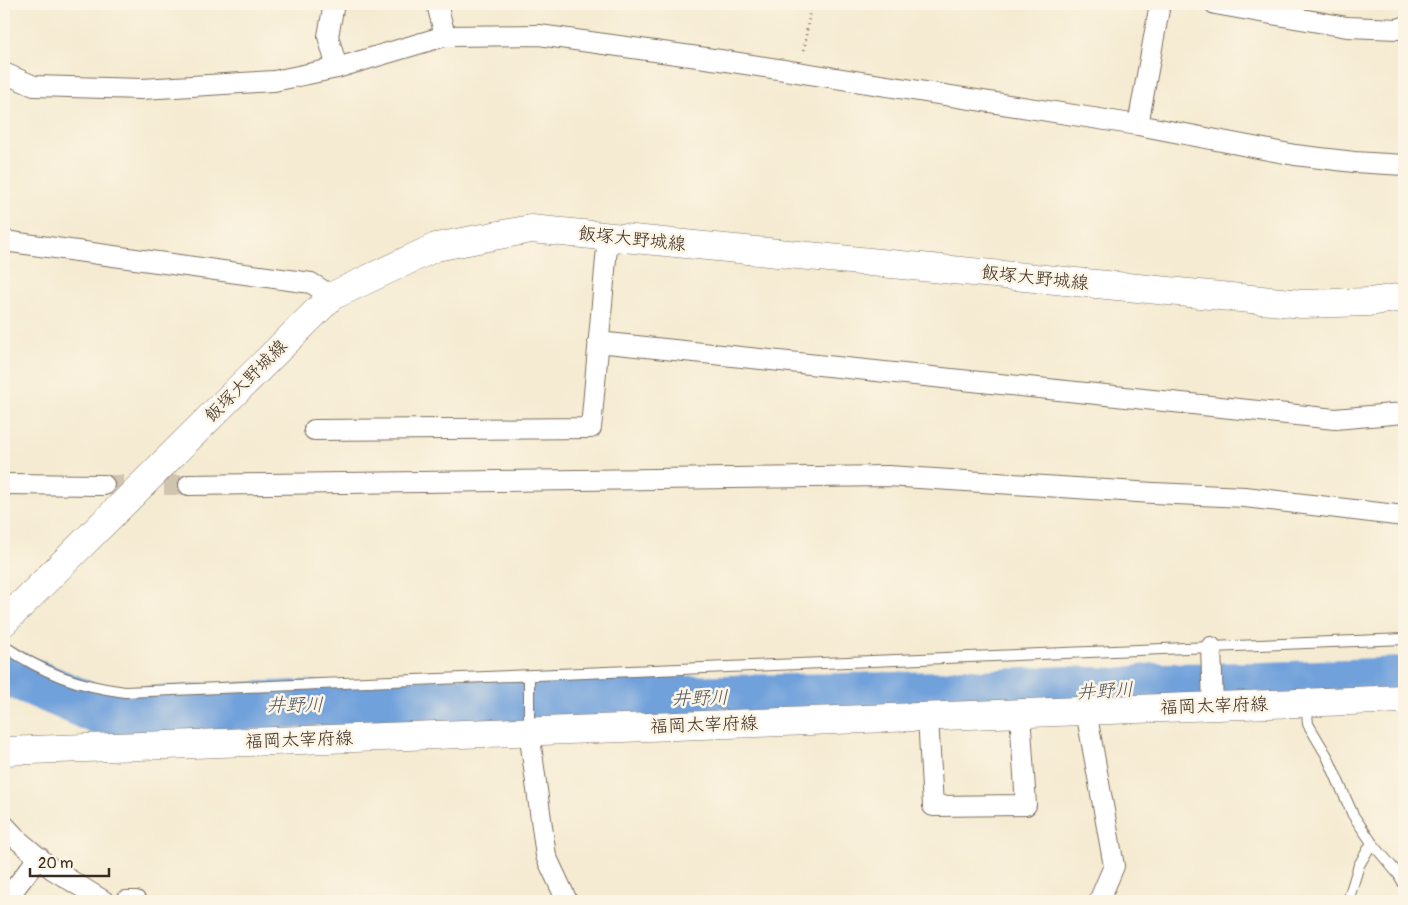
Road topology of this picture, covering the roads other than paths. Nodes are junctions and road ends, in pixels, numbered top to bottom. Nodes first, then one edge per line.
1 (334, 4) edge
2 (437, 4) edge
3 (1160, 4) edge
4 (1215, 4) edge
5 (1255, 8) edge
6 (1404, 27) edge
7 (445, 36) junction
8 (337, 68) junction
9 (4, 73) edge
10 (1138, 125) junction
11 (1404, 165) edge
12 (608, 236) junction
13 (4, 241) edge
14 (332, 296) junction
15 (1404, 296) edge
16 (598, 342) junction
17 (1404, 413) edge
18 (314, 430) dead end
19 (4, 484) edge
20 (104, 484) tunnel mouth
21 (189, 485) tunnel mouth
22 (1404, 516) edge
23 (4, 622) edge
24 (1404, 639) edge
25 (4, 646) edge
26 (1211, 647) junction
27 (529, 676) junction
28 (1404, 699) edge
29 (1213, 701) junction
30 (1306, 703) junction
31 (1086, 711) junction
32 (1020, 714) junction
33 (928, 717) junction
34 (529, 723) junction
35 (4, 752) edge
36 (4, 824) edge
37 (1372, 843) junction
38 (39, 857) junction
39 (1404, 884) edge
40 (5, 901) edge
41 (104, 901) edge
42 (126, 901) edge
43 (136, 901) edge
44 (567, 901) edge
45 (1099, 901) edge
46 (1348, 901) edge

1 - 8 street
2 - 7 street
3 - 10 street
4 - 5 street
5 - 6 street
7 - 8 street
7 - 10 street
8 - 9 street
10 - 11 street
12 - 14 main road, 飯塚大野城線
12 - 15 main road, 飯塚大野城線
12 - 16 street
13 - 14 street
14 - 23 main road, 飯塚大野城線
16 - 17 street
16 - 18 street
19 - 20 street
21 - 22 street
24 - 26 lane
25 - 27 lane
26 - 27 lane
26 - 29 street
27 - 34 lane
28 - 30 main road, 福岡太宰府線
29 - 30 main road, 福岡太宰府線
29 - 31 main road, 福岡太宰府線
30 - 37 lane
31 - 32 main road, 福岡太宰府線
31 - 45 street
32 - 33 main road, 福岡太宰府線
32 - 33 street
33 - 34 main road, 福岡太宰府線
34 - 35 main road, 福岡太宰府線
34 - 44 street
36 - 38 street
37 - 39 lane
37 - 46 lane
38 - 40 street
38 - 41 street
42 - 43 street

